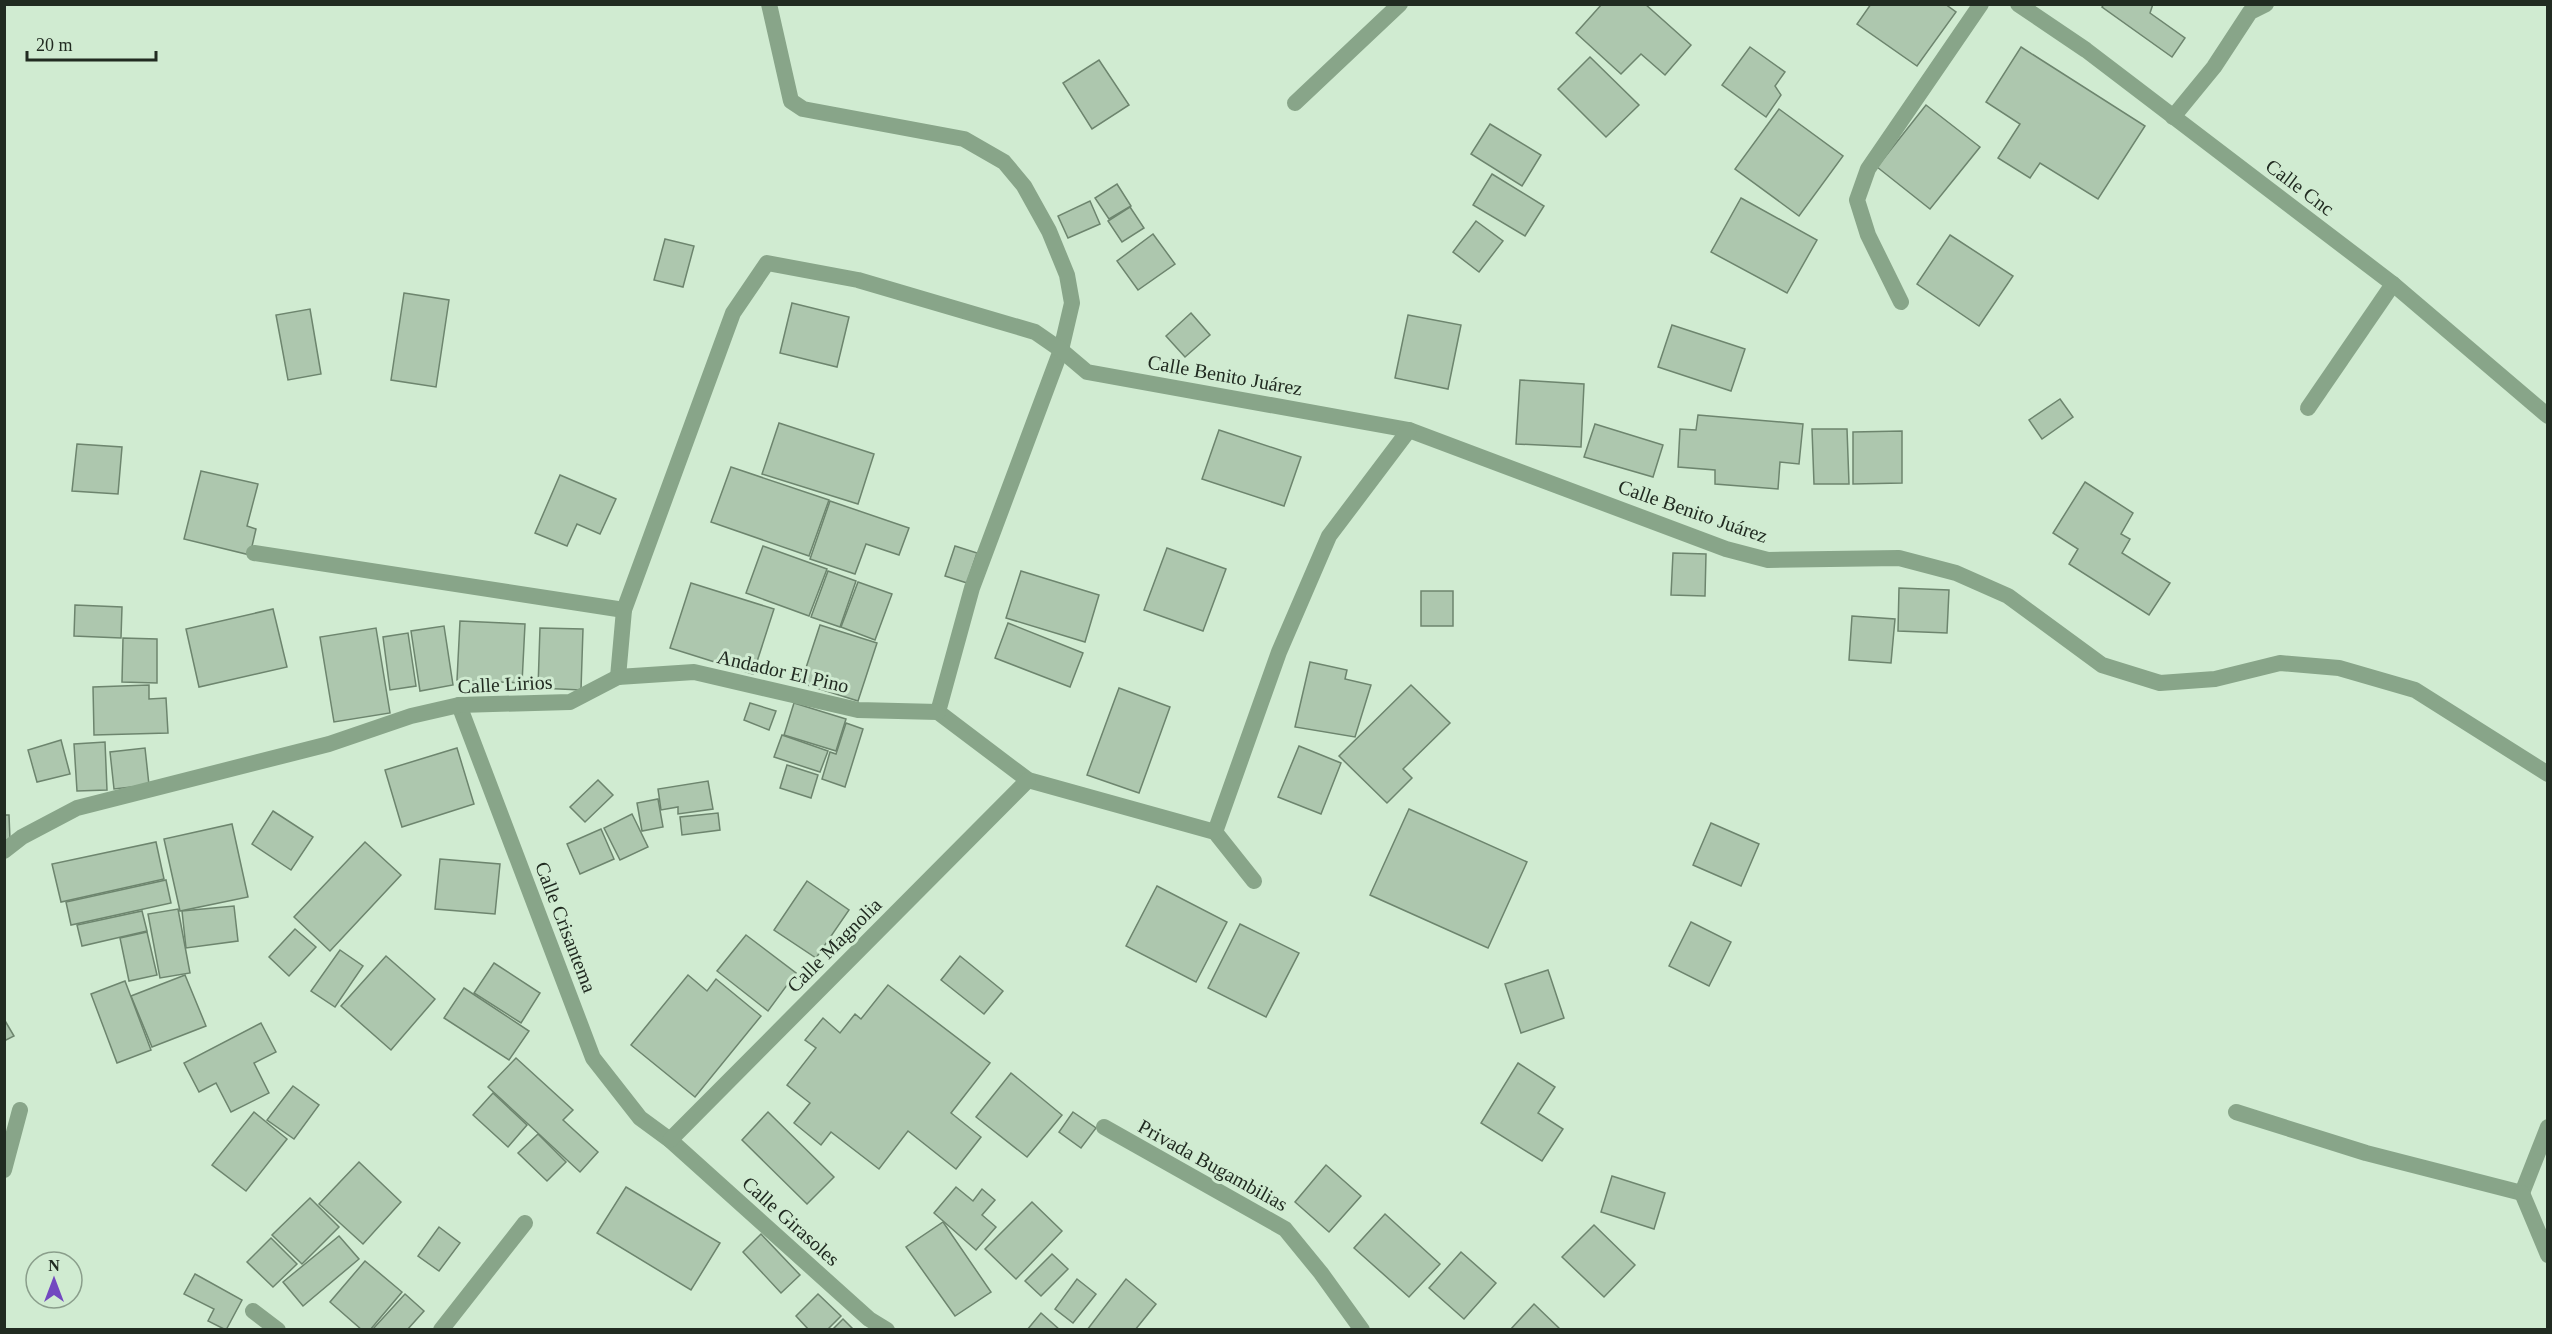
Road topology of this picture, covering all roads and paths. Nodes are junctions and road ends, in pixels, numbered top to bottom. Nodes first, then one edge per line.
1 (769, 4) edge
2 (1400, 4) edge
3 (1981, 4) edge
4 (2018, 4) edge
5 (2266, 4) edge
6 (1295, 103) dead end
7 (2173, 117) junction
8 (2394, 284) junction
9 (1901, 302) dead end
10 (1061, 350) junction
11 (2308, 408) dead end
12 (2547, 416) edge
13 (1409, 430) junction
14 (254, 553) dead end
15 (624, 610) junction
16 (618, 677) junction
17 (459, 705) junction
18 (938, 712) junction
19 (2547, 774) edge
20 (1028, 780) junction
21 (1215, 832) junction
22 (4, 851) edge
23 (1254, 882) dead end
24 (20, 1110) dead end
25 (2236, 1113) dead end
26 (1104, 1127) dead end
27 (2547, 1127) edge
28 (670, 1140) junction
29 (4, 1170) edge
30 (2522, 1193) junction
31 (525, 1223) dead end
32 (2547, 1255) edge
33 (253, 1311) dead end
34 (278, 1329) edge
35 (441, 1329) edge
36 (887, 1329) edge
37 (1362, 1329) edge

1 - 10 street
2 - 6 street
3 - 9 street
4 - 7 street, Calle Cnc
5 - 7 street
7 - 8 street, Calle Cnc
8 - 11 street
8 - 12 street, Calle Cnc
10 - 13 street, Calle Benito Juárez
10 - 15 street, Calle Benito Juárez
10 - 18 street
13 - 19 street, Calle Benito Juárez
13 - 21 street
14 - 15 street
15 - 16 street
16 - 17 street, Calle Lirios
16 - 18 street, Andador El Pino
17 - 22 street, Calle Lirios
17 - 28 street, Calle Crisantema
18 - 20 street
20 - 21 street
20 - 28 street, Calle Magnolia
21 - 23 street
24 - 29 street
25 - 30 street
26 - 37 street, Privada Bugambilias
27 - 30 street
28 - 36 street, Calle Girasoles
30 - 32 street
31 - 35 street
33 - 34 street

